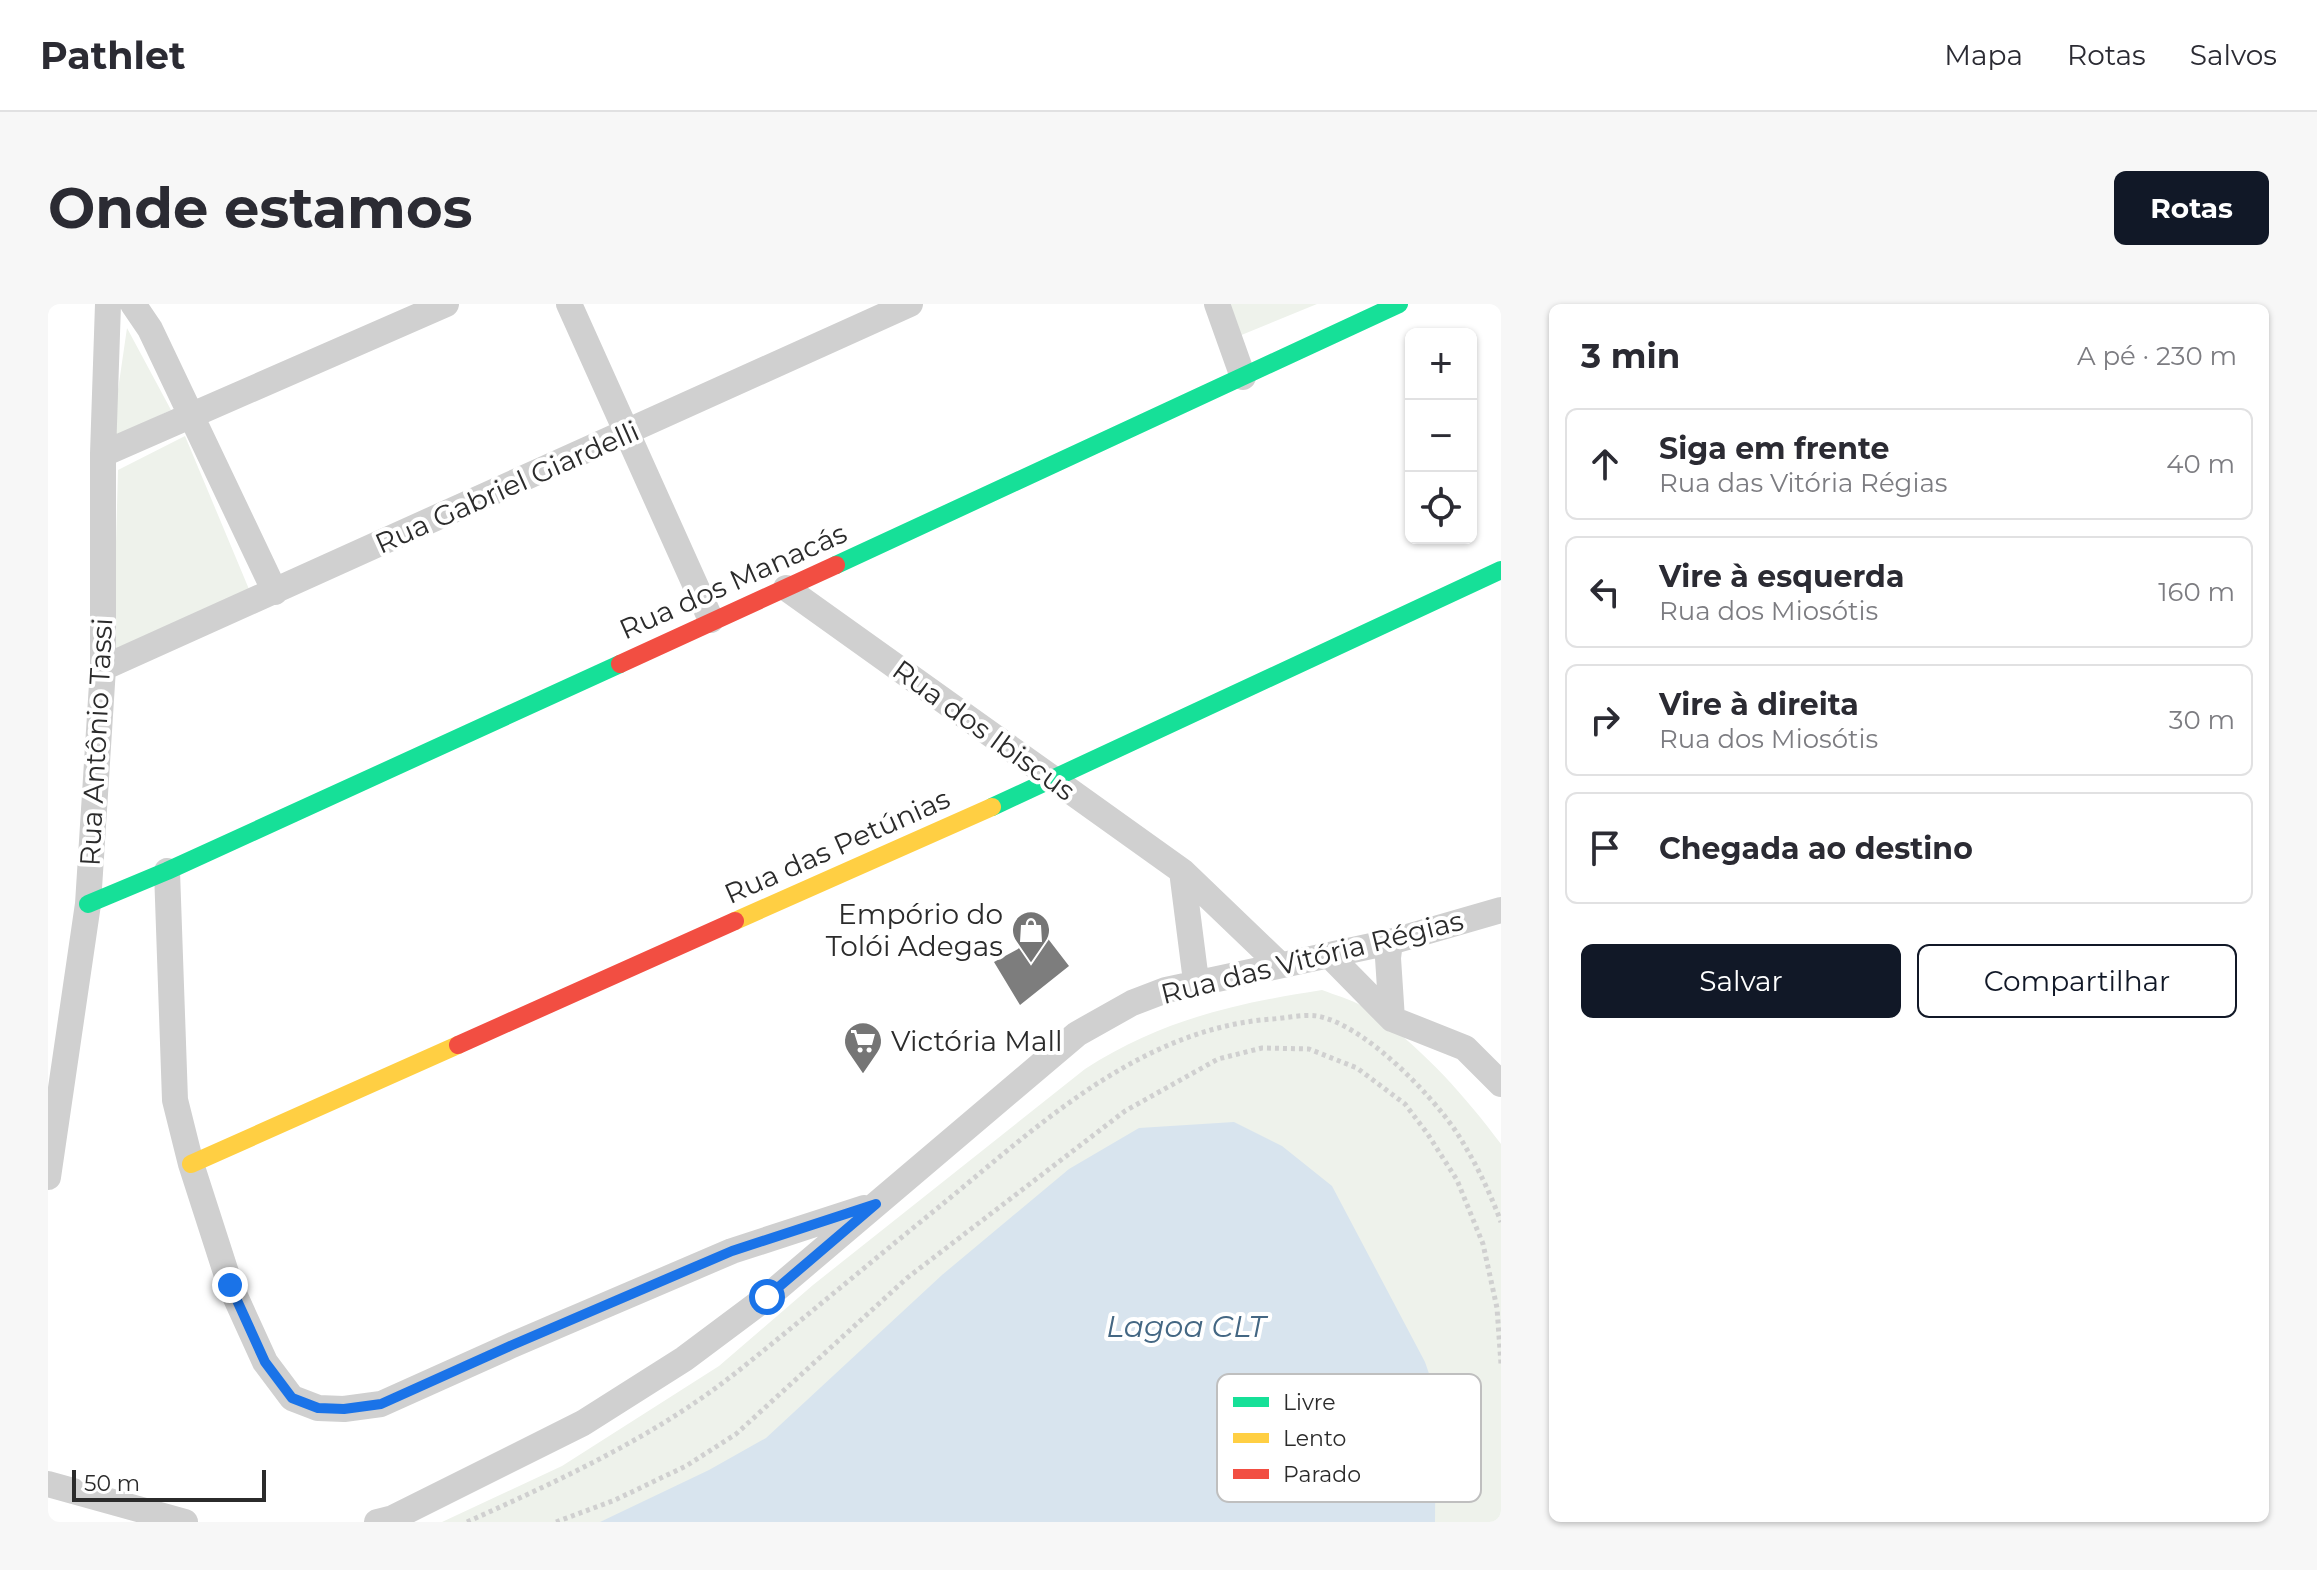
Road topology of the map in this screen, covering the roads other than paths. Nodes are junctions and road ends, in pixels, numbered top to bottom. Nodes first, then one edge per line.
1 (108, 304) edge
2 (133, 304) edge
3 (446, 304) edge
4 (569, 304) edge
5 (910, 304) edge
6 (1217, 304) edge
7 (1399, 304) edge
8 (1243, 377) junction
9 (192, 413) junction
10 (626, 434) junction
11 (103, 454) junction
12 (1501, 570) edge
13 (786, 588) junction
14 (275, 592) junction
15 (711, 620) junction
16 (103, 668) junction
17 (1053, 780) junction
18 (167, 871) junction
19 (1182, 871) junction
20 (88, 904) junction
21 (1501, 910) edge
22 (1390, 942) junction
23 (1329, 955) junction
24 (1279, 964) junction
25 (1196, 981) junction
26 (1392, 1019) junction
27 (1501, 1084) edge
28 (191, 1164) junction
29 (48, 1177) edge
30 (876, 1204) junction
31 (48, 1484) edge
32 (185, 1522) edge
33 (377, 1522) edge

1 - 11 street, Rua Antônio Tassi
2 - 9 street
3 - 9 street
4 - 10 street
5 - 10 street, Rua Gabriel Giardelli
6 - 8 street
7 - 8 street, Rua dos Manacás
8 - 13 street, Rua dos Manacás
9 - 11 street
9 - 14 street
10 - 14 street, Rua Gabriel Giardelli
10 - 15 street
11 - 16 street, Rua Antônio Tassi
12 - 17 street, Rua das Petúnias
13 - 15 street, Rua dos Manacás
13 - 17 street, Rua dos Ibiscus
14 - 16 street, Rua Gabriel Giardelli
15 - 18 street, Rua dos Manacás
16 - 20 street, Rua Antônio Tassi
17 - 19 street, Rua dos Ibiscus
17 - 28 street, Rua das Petúnias
18 - 20 street, Rua dos Manacás
18 - 28 street
19 - 24 street, Rua dos Ibiscus
19 - 25 street
20 - 29 street, Rua Antônio Tassi
21 - 22 street, Rua das Vitória Régias
22 - 23 street, Rua das Vitória Régias
22 - 26 street
23 - 24 street, Rua das Vitória Régias
23 - 26 street
24 - 25 street, Rua das Vitória Régias
25 - 30 street, Rua das Vitória Régias
26 - 27 street
28 - 30 street
30 - 33 street, Rua das Vitória Régias
31 - 32 street

